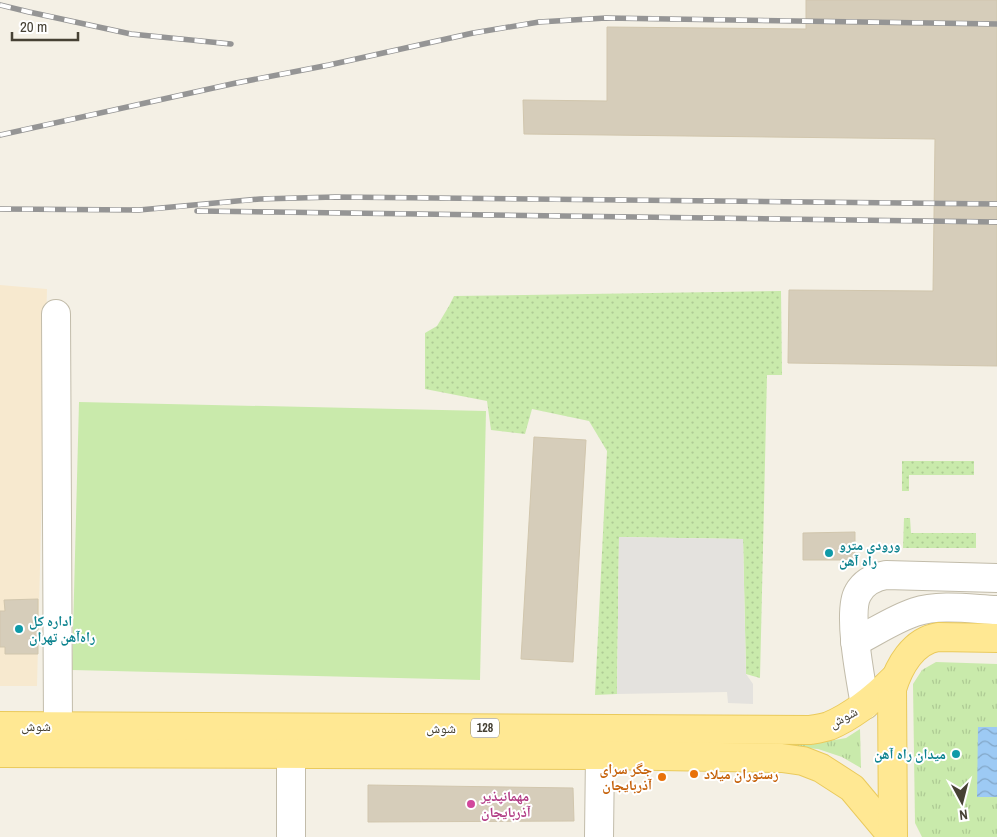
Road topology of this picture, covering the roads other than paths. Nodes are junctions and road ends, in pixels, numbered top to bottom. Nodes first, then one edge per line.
1 (56, 314) dead end
2 (997, 578) edge
3 (997, 592) edge
4 (997, 610) edge
5 (997, 638) edge
6 (856, 642) junction
7 (895, 678) junction
8 (865, 705) junction
9 (0, 726) edge
10 (58, 726) junction
11 (0, 753) edge
12 (291, 754) junction
13 (600, 755) junction
14 (291, 837) edge
15 (599, 837) edge
16 (893, 837) edge

1 - 10 street
2 - 6 street
3 - 6 street
4 - 6 street
5 - 7 main road
6 - 8 street
7 - 8 main road, شوش / 128
7 - 16 main road
8 - 10 main road, شوش / 128
9 - 10 main road, شوش / 128
11 - 12 main road, شوش / 128
12 - 13 main road, شوش / 128
12 - 14 street
13 - 15 street
13 - 16 main road, شوش / 128

